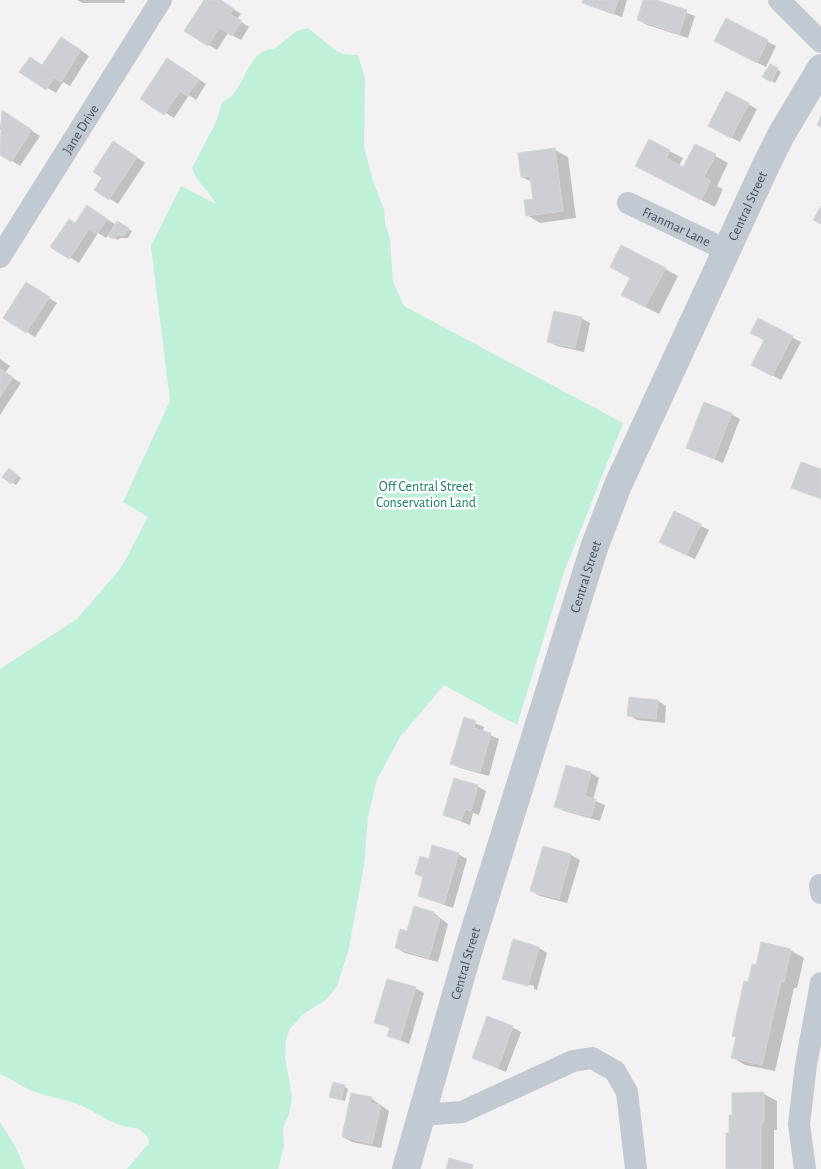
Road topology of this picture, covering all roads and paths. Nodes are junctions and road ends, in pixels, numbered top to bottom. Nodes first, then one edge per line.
1 (161, 0) edge
2 (779, 0) edge
3 (821, 42) edge
4 (821, 68) edge
5 (628, 202) dead end
6 (726, 250) junction
7 (0, 258) edge
8 (821, 983) edge
9 (421, 1114) junction
10 (406, 1169) edge
11 (636, 1169) edge
12 (805, 1169) edge

1 - 7 street, Jane Drive
2 - 3 street
4 - 6 street, Central Street
5 - 6 street, Franmar Lane
6 - 9 street, Central Street
8 - 12 street
9 - 10 street, Central Street
9 - 11 street

